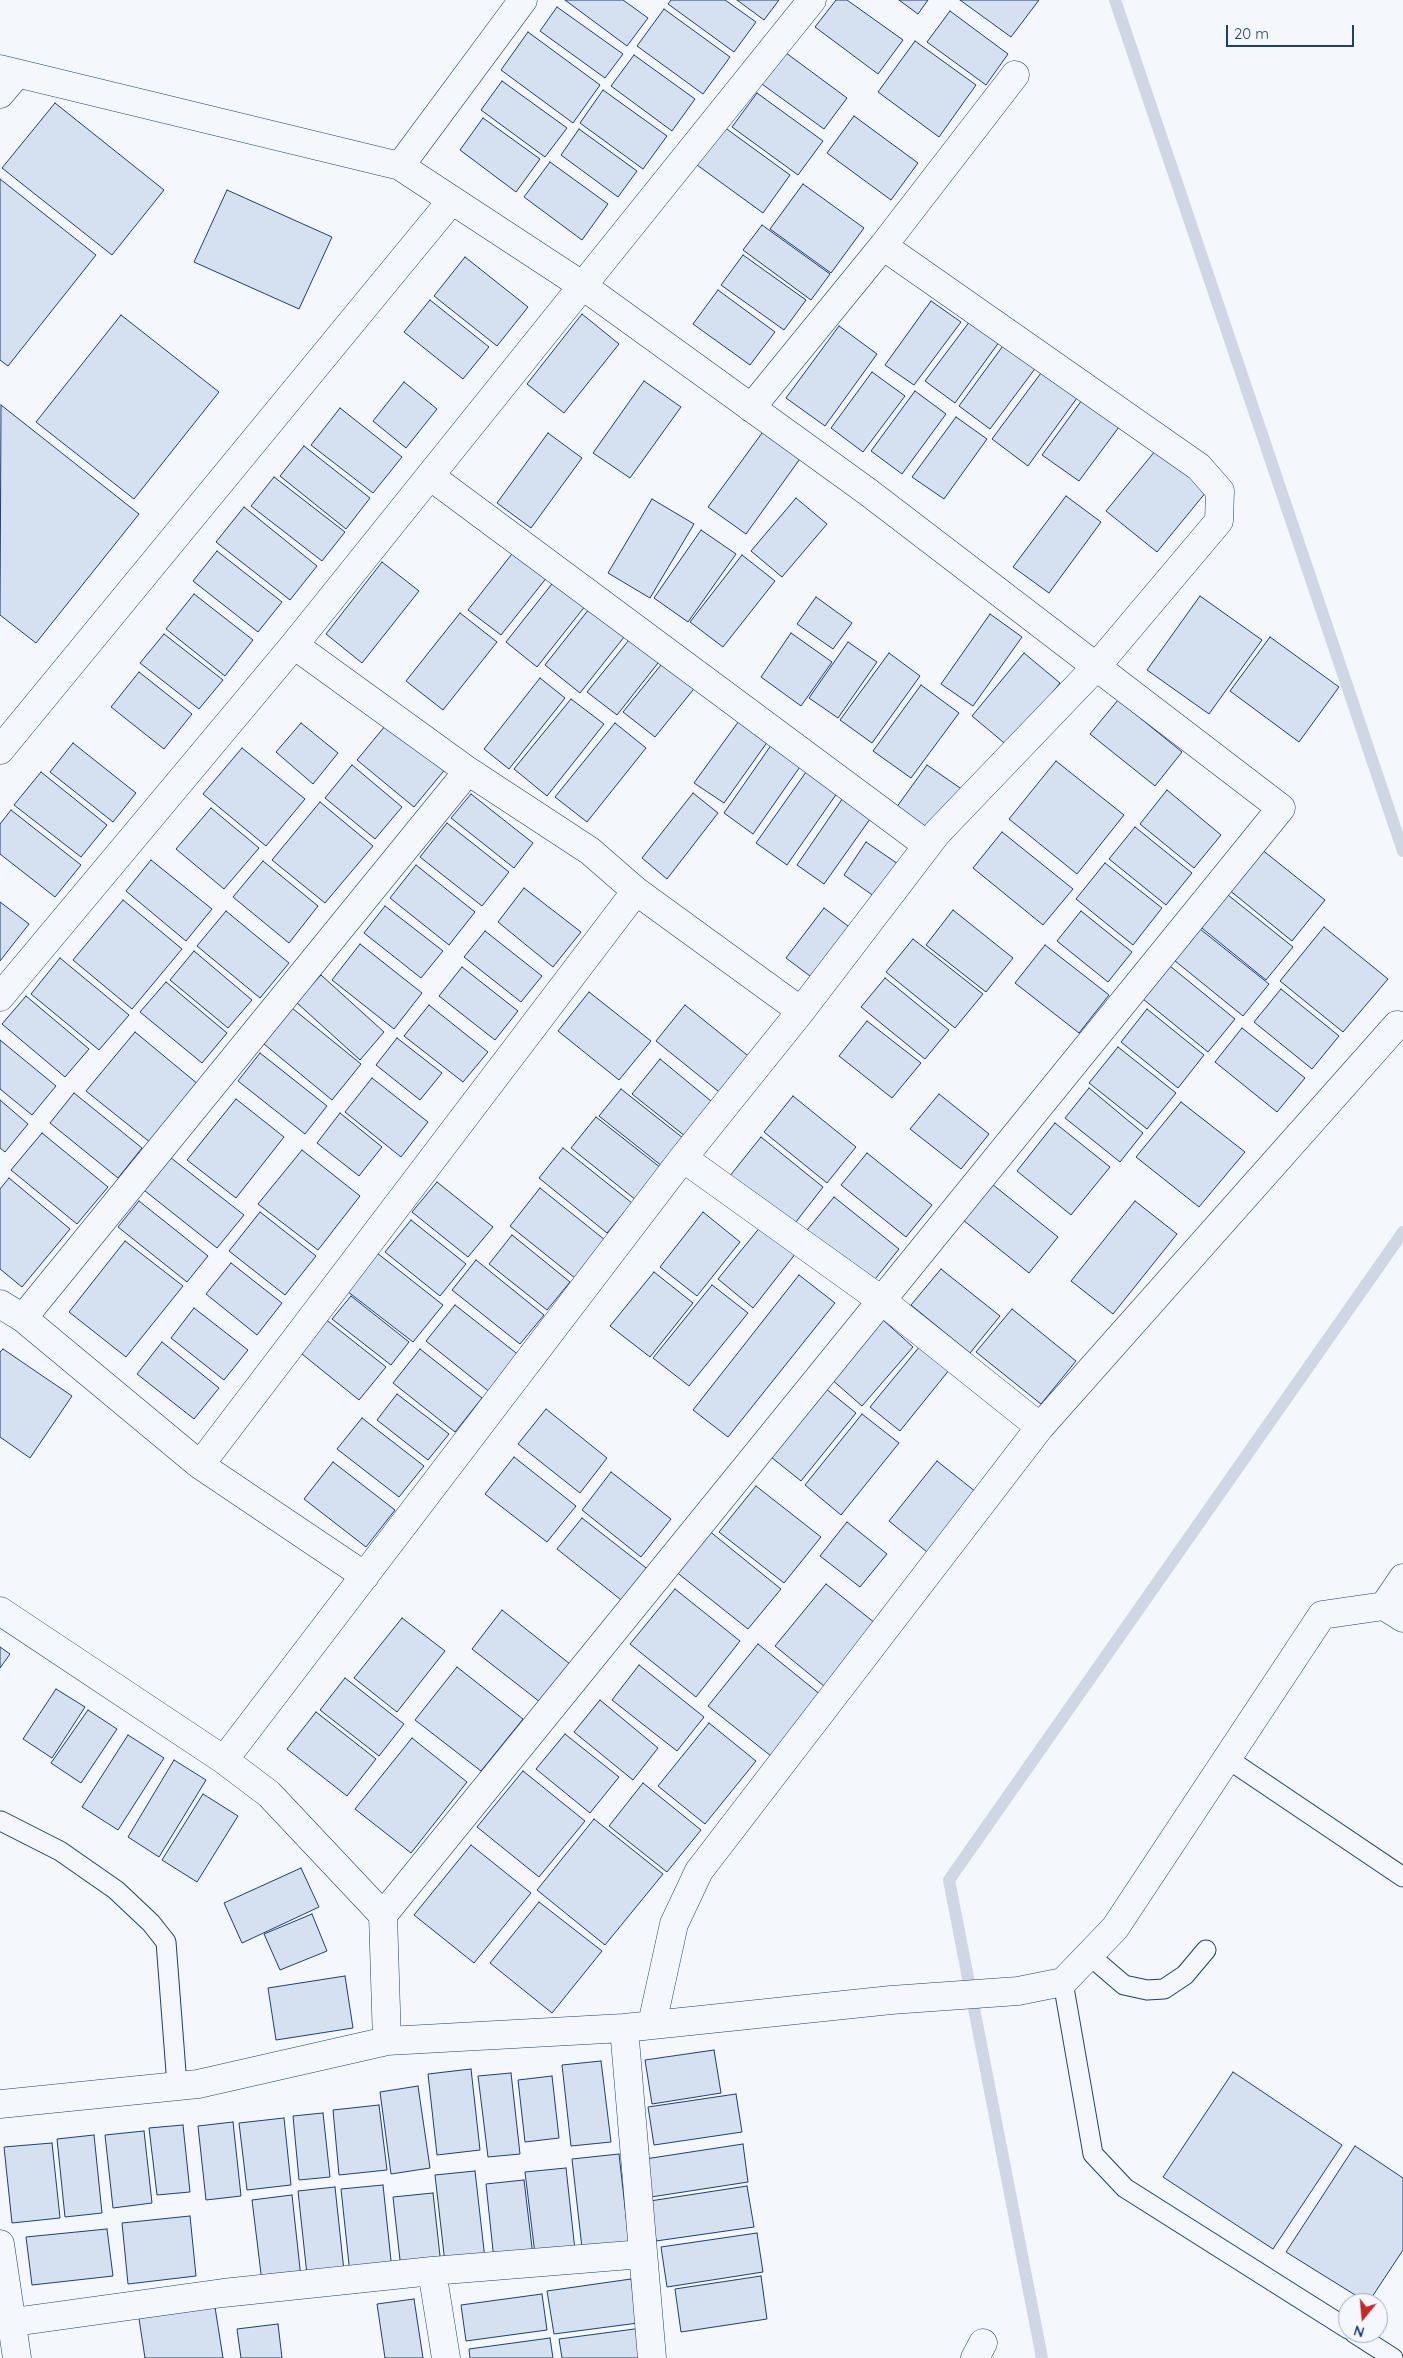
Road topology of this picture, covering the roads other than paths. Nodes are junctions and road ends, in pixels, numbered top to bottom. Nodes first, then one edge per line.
1 (523, 0) edge
2 (812, 0) edge
3 (9, 71) edge
4 (1015, 75) dead end
5 (0, 94) edge
6 (400, 166) junction
7 (452, 200) junction
8 (883, 246) junction
9 (583, 286) junction
10 (752, 408) junction
11 (430, 476) junction
12 (294, 645) junction
13 (1096, 667) junction
14 (0, 750) edge
15 (468, 771) junction
16 (927, 845) junction
17 (636, 891) junction
18 (0, 997) edge
19 (801, 1011) junction
20 (1397, 1025) dead end
21 (683, 1158) junction
22 (880, 1300) junction
23 (0, 1304) edge
24 (23, 1318) junction
25 (1040, 1427) junction
26 (200, 1465) junction
27 (365, 1576) junction
28 (1403, 1578) edge
29 (0, 1611) edge
30 (1393, 1612) edge
31 (1228, 1759) junction
32 (224, 1760) junction
33 (1, 1821) dead end
34 (1403, 1877) edge
35 (383, 1915) junction
36 (1206, 1950) dead end
37 (1089, 1955) junction
38 (1063, 1982) junction
39 (652, 2024) junction
40 (624, 2028) junction
41 (387, 2041) junction
42 (177, 2086) junction
43 (0, 2104) edge
44 (0, 2244) edge
45 (642, 2254) junction
46 (432, 2271) junction
47 (6, 2323) edge
48 (1338, 2323) edge
49 (1370, 2343) edge
50 (18, 2358) edge
51 (446, 2358) edge
52 (652, 2358) edge
53 (1393, 2358) edge

1 - 6 street
2 - 9 street
3 - 5 street
3 - 6 street
4 - 8 street
6 - 7 street
7 - 9 street
7 - 14 street
8 - 10 street
8 - 13 street
9 - 10 street
9 - 11 street
10 - 13 street
11 - 12 street
11 - 16 street
12 - 15 street
12 - 18 street
13 - 16 street
13 - 22 street
15 - 17 street
15 - 24 street
16 - 19 street
17 - 19 street
17 - 26 street
19 - 21 street
20 - 25 street
21 - 22 street
21 - 27 street
22 - 25 street
22 - 35 street
23 - 24 street
24 - 26 street
25 - 39 street
26 - 27 street
27 - 32 street
28 - 30 street
29 - 32 street
30 - 31 street
31 - 34 lane
31 - 37 street
32 - 35 street
33 - 42 lane
35 - 41 street
36 - 37 lane
37 - 38 street
38 - 39 street
38 - 48 lane
39 - 40 street
40 - 41 street
40 - 45 street
41 - 42 street
42 - 43 street
44 - 47 street
45 - 46 street
45 - 52 street
46 - 47 street
46 - 51 street
47 - 50 street
49 - 53 lane

